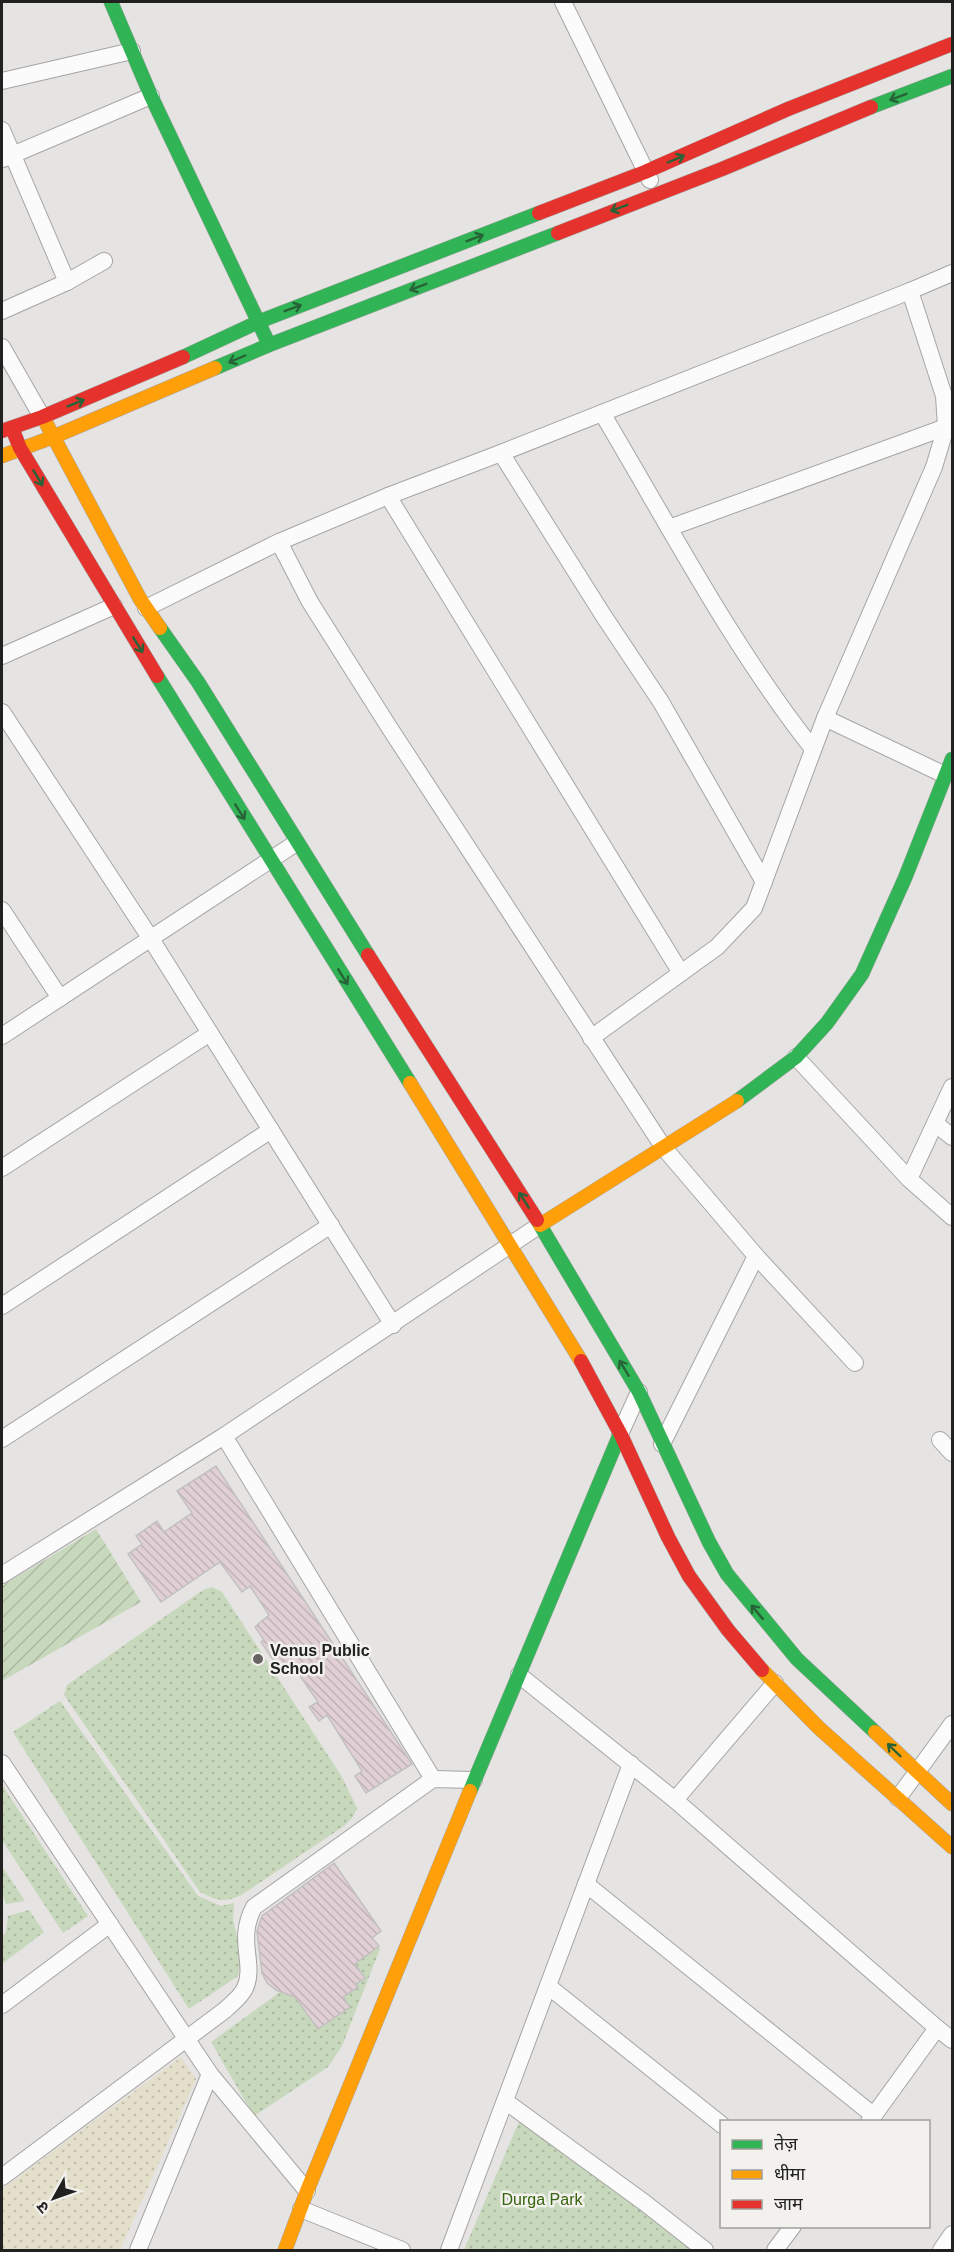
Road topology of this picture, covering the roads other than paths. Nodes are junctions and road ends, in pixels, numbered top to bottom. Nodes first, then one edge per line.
1 (111, 2) edge
2 (563, 2) edge
3 (952, 44) edge
4 (132, 51) junction
5 (952, 79) edge
6 (2, 81) edge
7 (151, 96) junction
8 (2, 130) edge
9 (7, 158) edge
10 (645, 172) junction
11 (657, 194) junction
12 (104, 261) dead end
13 (952, 273) edge
14 (67, 282) junction
15 (910, 291) junction
16 (2, 311) edge
17 (258, 322) junction
18 (269, 345) junction
19 (2, 347) edge
20 (602, 413) junction
21 (42, 417) junction
22 (946, 427) junction
23 (7, 428) edge
24 (53, 437) junction
25 (20, 448) junction
26 (501, 453) junction
27 (2, 456) edge
28 (388, 496) junction
29 (669, 528) junction
30 (279, 542) junction
31 (114, 606) junction
32 (146, 608) junction
33 (2, 656) edge
34 (2, 712) edge
35 (825, 718) junction
36 (813, 749) junction
37 (952, 759) edge
38 (945, 775) junction
39 (297, 843) junction
40 (270, 860) junction
41 (764, 882) junction
42 (2, 910) edge
43 (151, 939) junction
44 (681, 973) junction
45 (60, 998) junction
46 (210, 1033) junction
47 (2, 1036) edge
48 (591, 1038) junction
49 (796, 1057) junction
50 (952, 1087) edge
51 (936, 1124) junction
52 (271, 1130) junction
53 (952, 1137) edge
54 (664, 1148) junction
55 (2, 1168) edge
56 (909, 1179) junction
57 (952, 1217) edge
58 (331, 1225) junction
59 (540, 1225) junction
60 (511, 1244) junction
61 (756, 1256) junction
62 (2, 1306) edge
63 (393, 1324) junction
64 (855, 1363) dead end
65 (639, 1392) junction
66 (620, 1434) junction
67 (224, 1436) junction
68 (2, 1439) edge
69 (940, 1440) dead end
70 (662, 1444) junction
71 (952, 1453) edge
72 (2, 1575) edge
73 (519, 1675) junction
74 (775, 1683) junction
75 (952, 1724) edge
76 (2, 1762) edge
77 (631, 1764) junction
78 (917, 1773) junction
79 (433, 1779) junction
80 (474, 1780) junction
81 (898, 1798) junction
82 (675, 1800) junction
83 (952, 1804) edge
84 (952, 1847) edge
85 (586, 1884) junction
86 (110, 1924) junction
87 (548, 1986) junction
88 (2, 2005) edge
89 (937, 2028) junction
90 (186, 2039) junction
91 (952, 2040) edge
92 (210, 2073) junction
93 (505, 2101) junction
94 (871, 2118) edge
95 (720, 2123) edge
96 (2, 2177) edge
97 (307, 2191) junction
98 (302, 2209) junction
99 (792, 2228) edge
100 (952, 2234) edge
101 (138, 2250) edge
102 (285, 2250) edge
103 (402, 2250) edge
104 (449, 2250) edge
105 (705, 2250) edge
106 (775, 2250) edge
107 (941, 2250) edge

1 - 4 street
2 - 10 street
10 -> 3 street
4 - 6 street
4 - 7 street
5 -> 11 street
7 - 9 street
7 - 17 street
8 - 9 street
9 - 14 street
10 - 11 street
17 -> 10 street
11 -> 18 street
12 - 14 street
13 - 15 street
14 - 16 street
15 - 20 street
15 - 22 street
17 - 18 street
21 -> 17 street
18 -> 24 street
19 - 21 street
20 - 26 street
20 - 29 street
21 - 23 street
21 - 24 street
22 - 29 street
22 - 35 street
23 - 25 street
24 - 25 street
24 - 32 street
25 - 27 street
25 -> 31 street
26 - 28 street
26 - 41 street
28 - 30 street
28 - 44 street
29 - 36 street
30 - 32 street
30 - 48 street
31 - 33 street
31 -> 40 street
32 - 39 street
34 - 43 street
35 - 36 street
35 - 38 street
36 - 41 street
37 - 38 street
38 - 49 street
39 - 40 street
59 -> 39 street
40 - 43 street
40 -> 60 street
41 - 44 street
42 - 45 street
43 - 45 street
43 - 46 street
44 - 48 street
45 - 47 street
46 - 52 street
46 - 55 street
48 - 54 street
49 - 54 street
49 - 56 street
50 - 51 street
51 - 53 street
51 - 56 street
52 - 58 street
52 - 62 street
54 - 59 street
54 - 61 street
56 - 57 street
58 - 63 street
58 - 68 street
59 - 60 street
65 -> 59 street
60 - 63 street
60 - 66 street
61 - 64 street
61 - 70 street
63 - 67 street
65 - 66 street
65 - 70 street
66 - 73 street
66 - 74 street
67 - 72 street
67 - 79 street
69 - 71 street
78 -> 70 street
73 - 77 street
73 - 80 street
74 - 81 street
74 - 82 street
75 - 78 street
76 - 86 street
77 - 82 street
77 - 85 street
78 - 81 street
78 - 83 street
79 - 80 street
79 - 90 street
80 - 97 street
81 - 84 street
82 - 89 street
85 - 87 street
85 - 94 street
86 - 88 street
86 - 90 street
87 - 93 street
87 - 95 street
89 - 91 street
89 - 94 street
90 - 92 street
90 - 96 street
92 - 97 street
92 - 101 street
93 - 104 street
93 - 105 street
97 - 98 street
98 - 102 street
98 - 103 street
99 - 106 street
100 - 107 street

